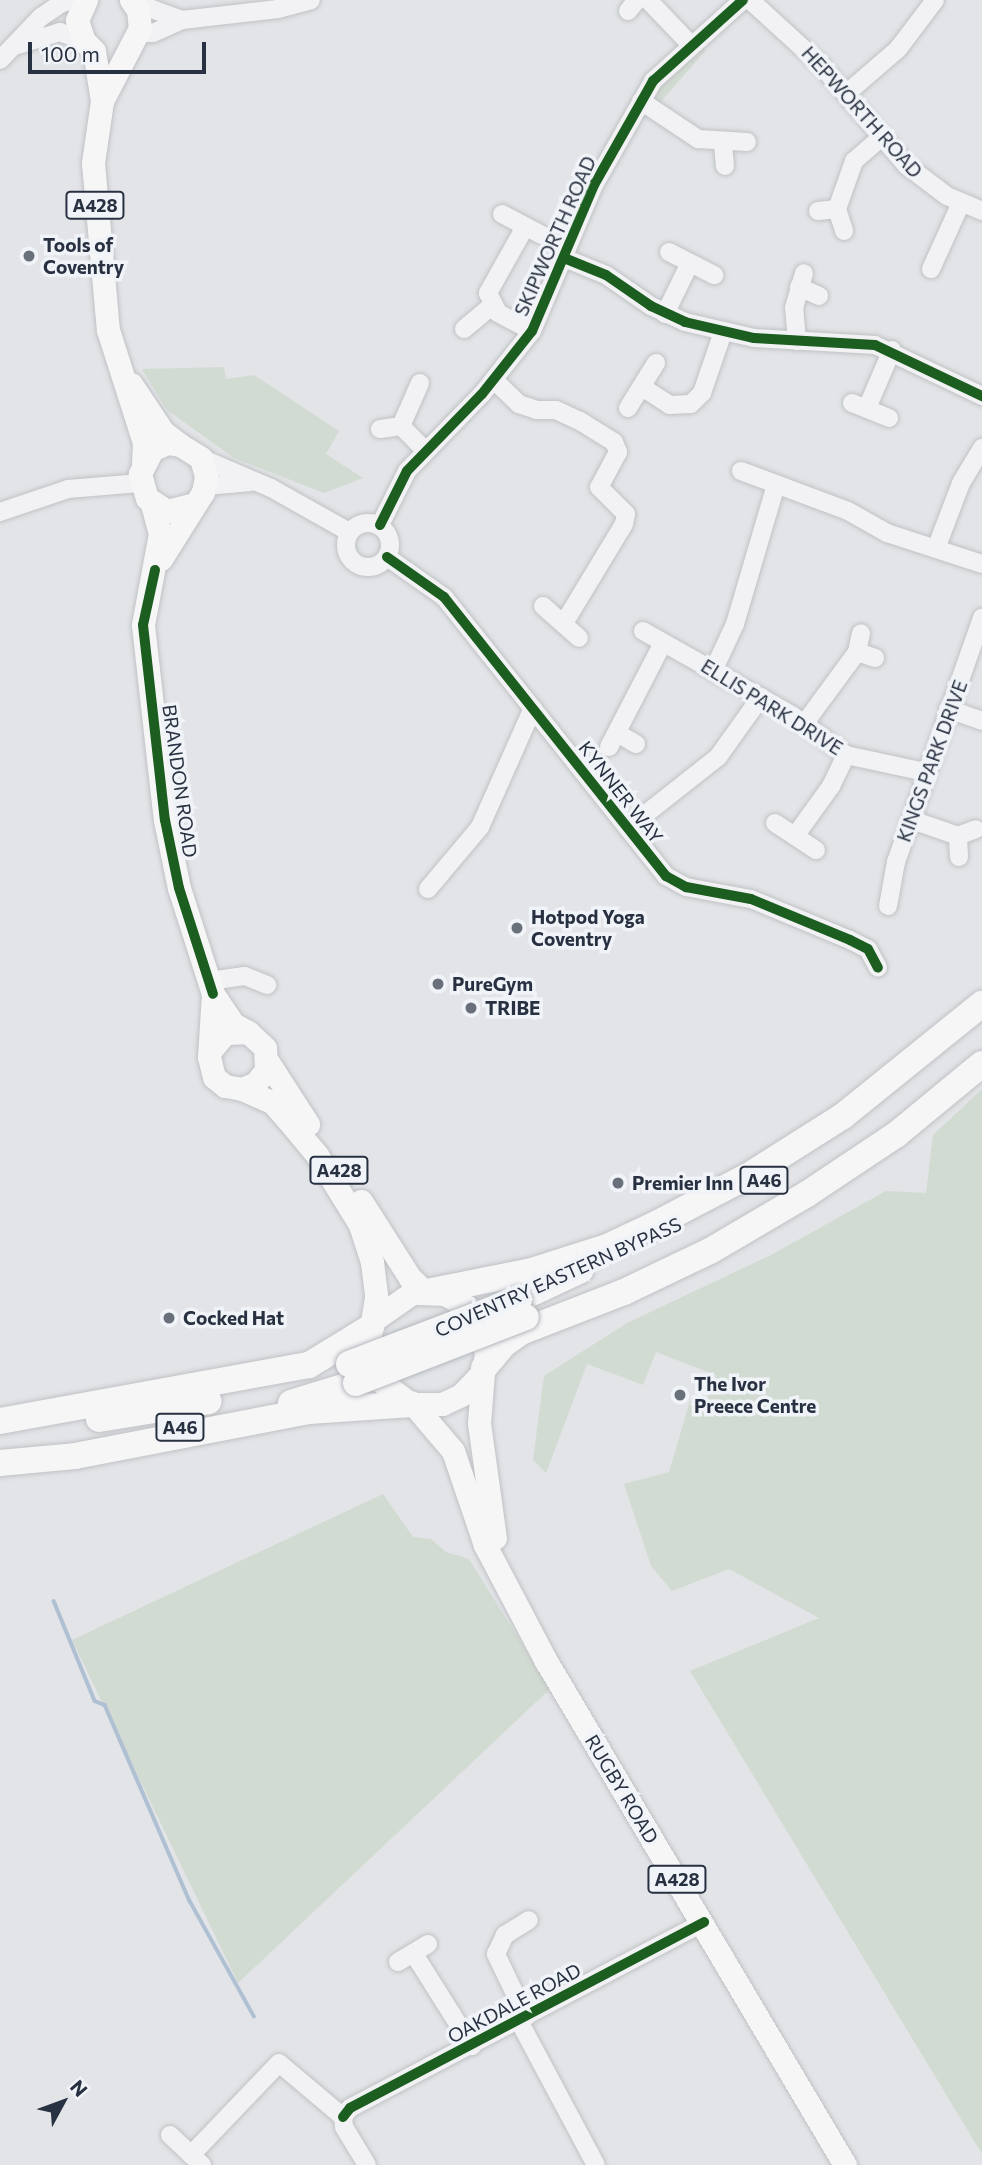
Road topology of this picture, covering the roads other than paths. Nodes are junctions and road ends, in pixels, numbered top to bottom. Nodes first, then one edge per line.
1 (75, 0) edge
2 (86, 0) edge
3 (311, 0) edge
4 (648, 0) edge
5 (743, 0) edge
6 (750, 0) edge
7 (132, 1) edge
8 (925, 3) edge
9 (182, 20) junction
10 (134, 40) junction
11 (690, 44) junction
12 (16, 45) junction
13 (89, 46) junction
14 (0, 60) edge
15 (846, 93) junction
16 (102, 101) junction
17 (640, 101) junction
18 (882, 138) junction
19 (747, 142) dead end
20 (723, 144) junction
21 (724, 166) dead end
22 (961, 203) junction
23 (837, 209) junction
24 (818, 211) dead end
25 (982, 211) edge
26 (502, 214) dead end
27 (844, 231) dead end
28 (669, 252) dead end
29 (564, 258) junction
30 (938, 264) dead end
31 (689, 265) junction
32 (714, 275) dead end
33 (819, 296) dead end
34 (491, 306) junction
35 (665, 314) junction
36 (464, 329) dead end
37 (532, 331) junction
38 (723, 332) junction
39 (797, 341) junction
40 (892, 350) junction
41 (656, 363) dead end
42 (118, 367) junction
43 (494, 380) junction
44 (420, 383) dead end
45 (642, 387) junction
46 (982, 396) edge
47 (628, 408) dead end
48 (889, 418) dead end
49 (401, 426) junction
50 (380, 429) dead end
51 (180, 445) junction
52 (982, 448) edge
53 (425, 450) junction
54 (201, 458) junction
55 (741, 471) dead end
56 (142, 473) junction
57 (251, 482) junction
58 (775, 485) junction
59 (200, 495) junction
60 (152, 504) junction
61 (0, 512) edge
62 (380, 525) junction
63 (349, 532) junction
64 (937, 546) junction
65 (387, 557) junction
66 (982, 564) edge
67 (155, 570) junction
68 (543, 606) dead end
69 (982, 618) edge
70 (564, 623) junction
71 (643, 631) dead end
72 (861, 633) dead end
73 (579, 638) dead end
74 (663, 643) junction
75 (858, 652) junction
76 (875, 658) dead end
77 (714, 669) junction
78 (761, 697) junction
79 (533, 708) junction
80 (948, 709) junction
81 (982, 721) edge
82 (804, 724) junction
83 (636, 744) dead end
84 (846, 755) junction
85 (926, 772) junction
86 (912, 820) junction
87 (775, 823) dead end
88 (628, 828) junction
89 (976, 829) dead end
90 (958, 835) junction
91 (795, 836) junction
92 (816, 850) dead end
93 (959, 857) dead end
94 (428, 889) dead end
95 (888, 906) dead end
96 (878, 968) dead end
97 (267, 985) dead end
98 (211, 987) junction
99 (982, 1004) edge
100 (982, 1019) edge
101 (248, 1032) junction
102 (982, 1048) edge
103 (210, 1051) junction
104 (268, 1062) junction
105 (982, 1064) edge
106 (243, 1089) junction
107 (428, 1291) junction
108 (522, 1308) junction
109 (371, 1324) junction
110 (483, 1370) junction
111 (352, 1373) junction
112 (413, 1405) junction
113 (0, 1421) edge
114 (0, 1433) edge
115 (0, 1453) edge
116 (0, 1463) edge
117 (509, 1592) junction
118 (529, 1920) dead end
119 (704, 1922) junction
120 (398, 1962) dead end
121 (522, 2019) junction
122 (472, 2046) junction
123 (343, 2117) junction
124 (170, 2135) dead end
125 (197, 2160) edge
126 (367, 2165) edge
127 (596, 2165) edge
128 (845, 2165) edge

1 - 12 street
2 - 13 main road, A428
3 - 9 street
4 - 11 street
5 - 11 street, SKIPWORTH ROAD
6 - 15 street, HEPWORTH ROAD
7 - 9 street
7 - 10 main road
8 - 15 street
9 - 10 street
10 - 13 main road
10 - 16 main road, A428
11 - 17 street, SKIPWORTH ROAD
12 - 13 street
12 - 14 street
13 - 16 main road, A428
15 - 18 street, HEPWORTH ROAD
16 - 42 main road, A428
17 - 20 street
17 - 29 street, SKIPWORTH ROAD
18 - 22 street, HEPWORTH ROAD
18 - 23 street
19 - 20 street
20 - 21 street
22 - 25 street, HEPWORTH ROAD
22 - 30 street
23 - 24 street
23 - 27 street
26 - 34 street
28 - 31 street
29 - 35 street
29 - 37 street, SKIPWORTH ROAD
31 - 32 street
31 - 35 street
33 - 39 street
34 - 36 street
34 - 37 street
35 - 38 street
37 - 43 street, SKIPWORTH ROAD
38 - 39 street
38 - 45 street
39 - 40 street
40 - 46 street
40 - 48 street
41 - 45 street
42 - 51 main road, A428
42 - 56 main road, A428
43 - 53 street, SKIPWORTH ROAD
43 - 70 street
44 - 49 street
45 - 47 street
49 - 50 street
49 - 53 street
51 - 54 main road, A428
51 - 56 main road
52 - 64 street
53 - 62 street, SKIPWORTH ROAD
54 - 57 street
54 - 59 main road
55 - 58 street
56 - 60 main road, A428
56 - 61 street
57 - 59 street
57 - 63 street
58 - 64 street
58 - 77 street
59 - 60 main road
59 - 67 main road, BRANDON ROAD / A428
60 - 67 main road, BRANDON ROAD / A428
62 - 63 street
62 - 65 street
63 - 65 street
64 - 66 street
65 - 79 street, KYNNER WAY
67 - 98 main road, BRANDON ROAD / A428
68 - 70 street
69 - 80 street, KINGS PARK DRIVE
70 - 73 street
71 - 74 street, ELLIS PARK DRIVE
72 - 75 street
74 - 77 street, ELLIS PARK DRIVE
74 - 83 street
75 - 76 street
75 - 82 street
77 - 78 street, ELLIS PARK DRIVE
78 - 82 street, ELLIS PARK DRIVE
78 - 88 street
79 - 88 street, KYNNER WAY
79 - 94 street
80 - 81 street
80 - 85 street, KINGS PARK DRIVE
82 - 84 street, ELLIS PARK DRIVE
84 - 85 street, ELLIS PARK DRIVE
84 - 91 street
85 - 86 street, KINGS PARK DRIVE
86 - 90 street
86 - 95 street, KINGS PARK DRIVE
87 - 91 street
88 - 96 street, KYNNER WAY
89 - 90 street
90 - 93 street
91 - 92 street
97 - 98 street
98 - 101 main road, BRANDON ROAD / A428
98 - 103 main road, BRANDON ROAD / A428
99 - 107 highway
100 - 108 highway, COVENTRY EASTERN BYPASS / A46
101 - 103 main road
101 - 104 main road
102 - 108 highway, COVENTRY EASTERN BYPASS / A46
103 - 106 main road
104 - 106 main road
104 - 107 main road, A428
105 - 110 highway
106 - 109 main road, A428
107 - 109 main road
107 - 110 main road
108 - 111 highway, COVENTRY EASTERN BYPASS / A46, bridge
109 - 112 main road
109 - 113 highway
110 - 112 main road
110 - 117 main road, RUGBY ROAD / A428
111 - 114 highway, COVENTRY EASTERN BYPASS / A46
111 - 115 highway, COVENTRY EASTERN BYPASS / A46
112 - 116 highway
112 - 117 main road, RUGBY ROAD / A428
117 - 119 main road, RUGBY ROAD / A428
118 - 121 street
119 - 121 street, OAKDALE ROAD
119 - 128 main road, RUGBY ROAD / A428
120 - 122 street
121 - 122 street, OAKDALE ROAD
121 - 127 street
122 - 123 street, OAKDALE ROAD
123 - 125 street
123 - 126 street
124 - 125 street

